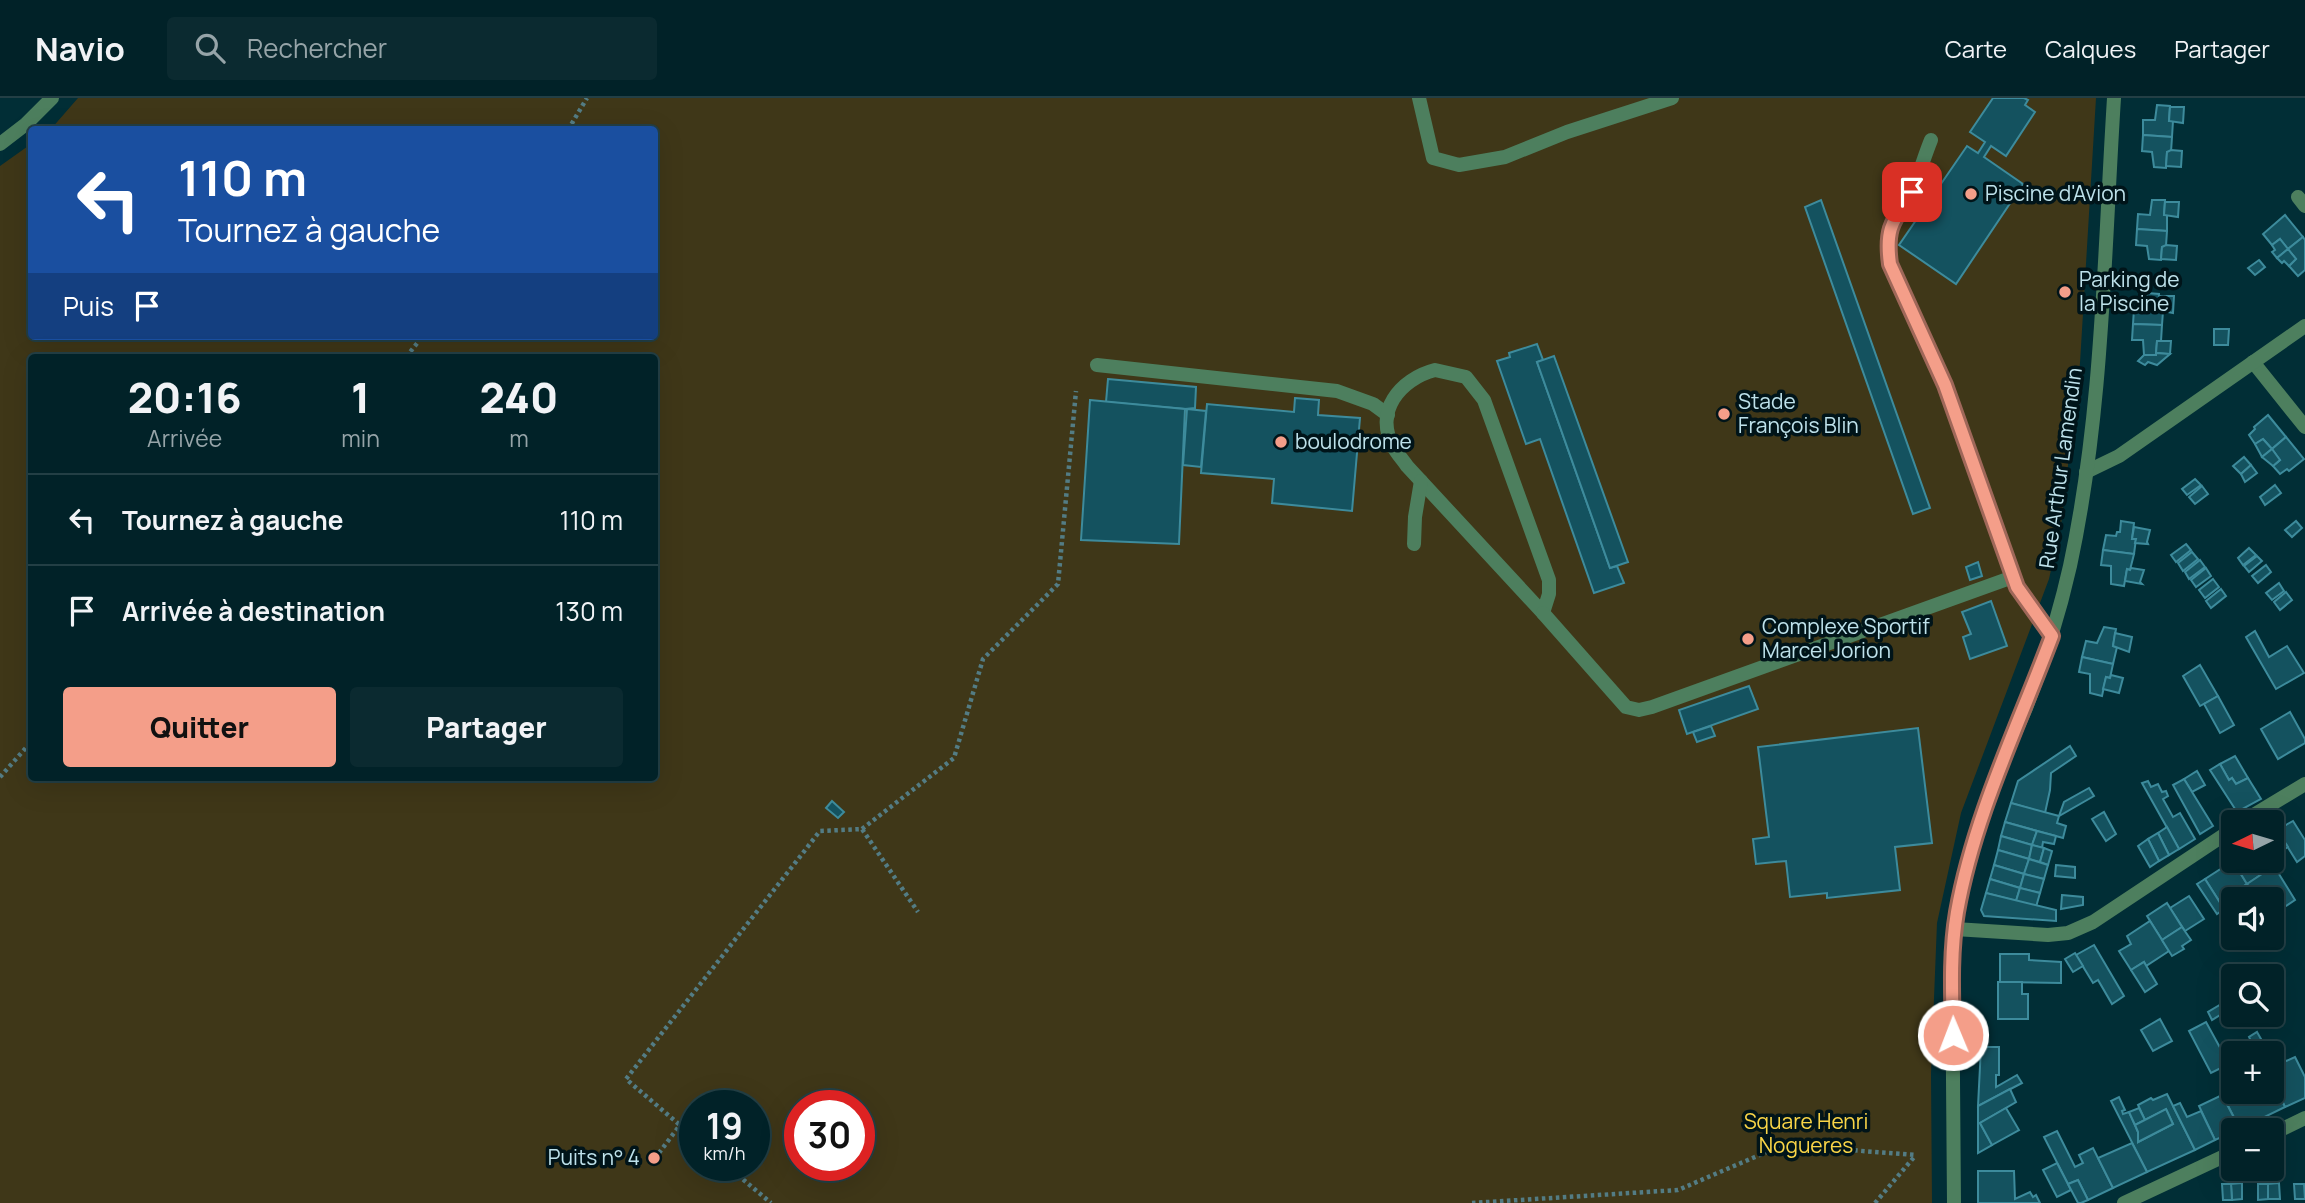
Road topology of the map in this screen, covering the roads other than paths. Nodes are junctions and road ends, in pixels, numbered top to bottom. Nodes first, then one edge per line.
1 (52, 98) edge
2 (1419, 98) edge
3 (1672, 98) edge
4 (2114, 98) edge
5 (1931, 141) dead end
6 (0, 144) edge
7 (2305, 326) edge
8 (2253, 362) junction
9 (1097, 365) dead end
10 (1388, 415) junction
11 (2305, 427) edge
12 (2086, 472) junction
13 (1421, 481) junction
14 (1414, 544) dead end
15 (2013, 577) junction
16 (1543, 613) junction
17 (2052, 636) junction
18 (2305, 784) edge
19 (2262, 810) edge
20 (2221, 837) edge
21 (1955, 929) junction
22 (2305, 1118) edge
23 (2284, 1128) edge
24 (2221, 1158) edge
25 (1954, 1203) edge
26 (2124, 1203) edge

1 - 6 street
2 - 3 street
4 - 12 street, Rue Arthur Lamendin
5 - 15 street
7 - 8 street
8 - 11 street
8 - 12 street
9 - 10 street
10 - 13 street
10 - 16 street
12 - 17 street, Rue Arthur Lamendin
13 - 14 street
13 - 16 street
15 - 16 street
15 - 17 street
17 - 21 street, Rue Arthur Lamendin
18 - 19 street
20 - 21 street
21 - 25 street, Rue Arthur Lamendin
22 - 23 street
24 - 26 street

